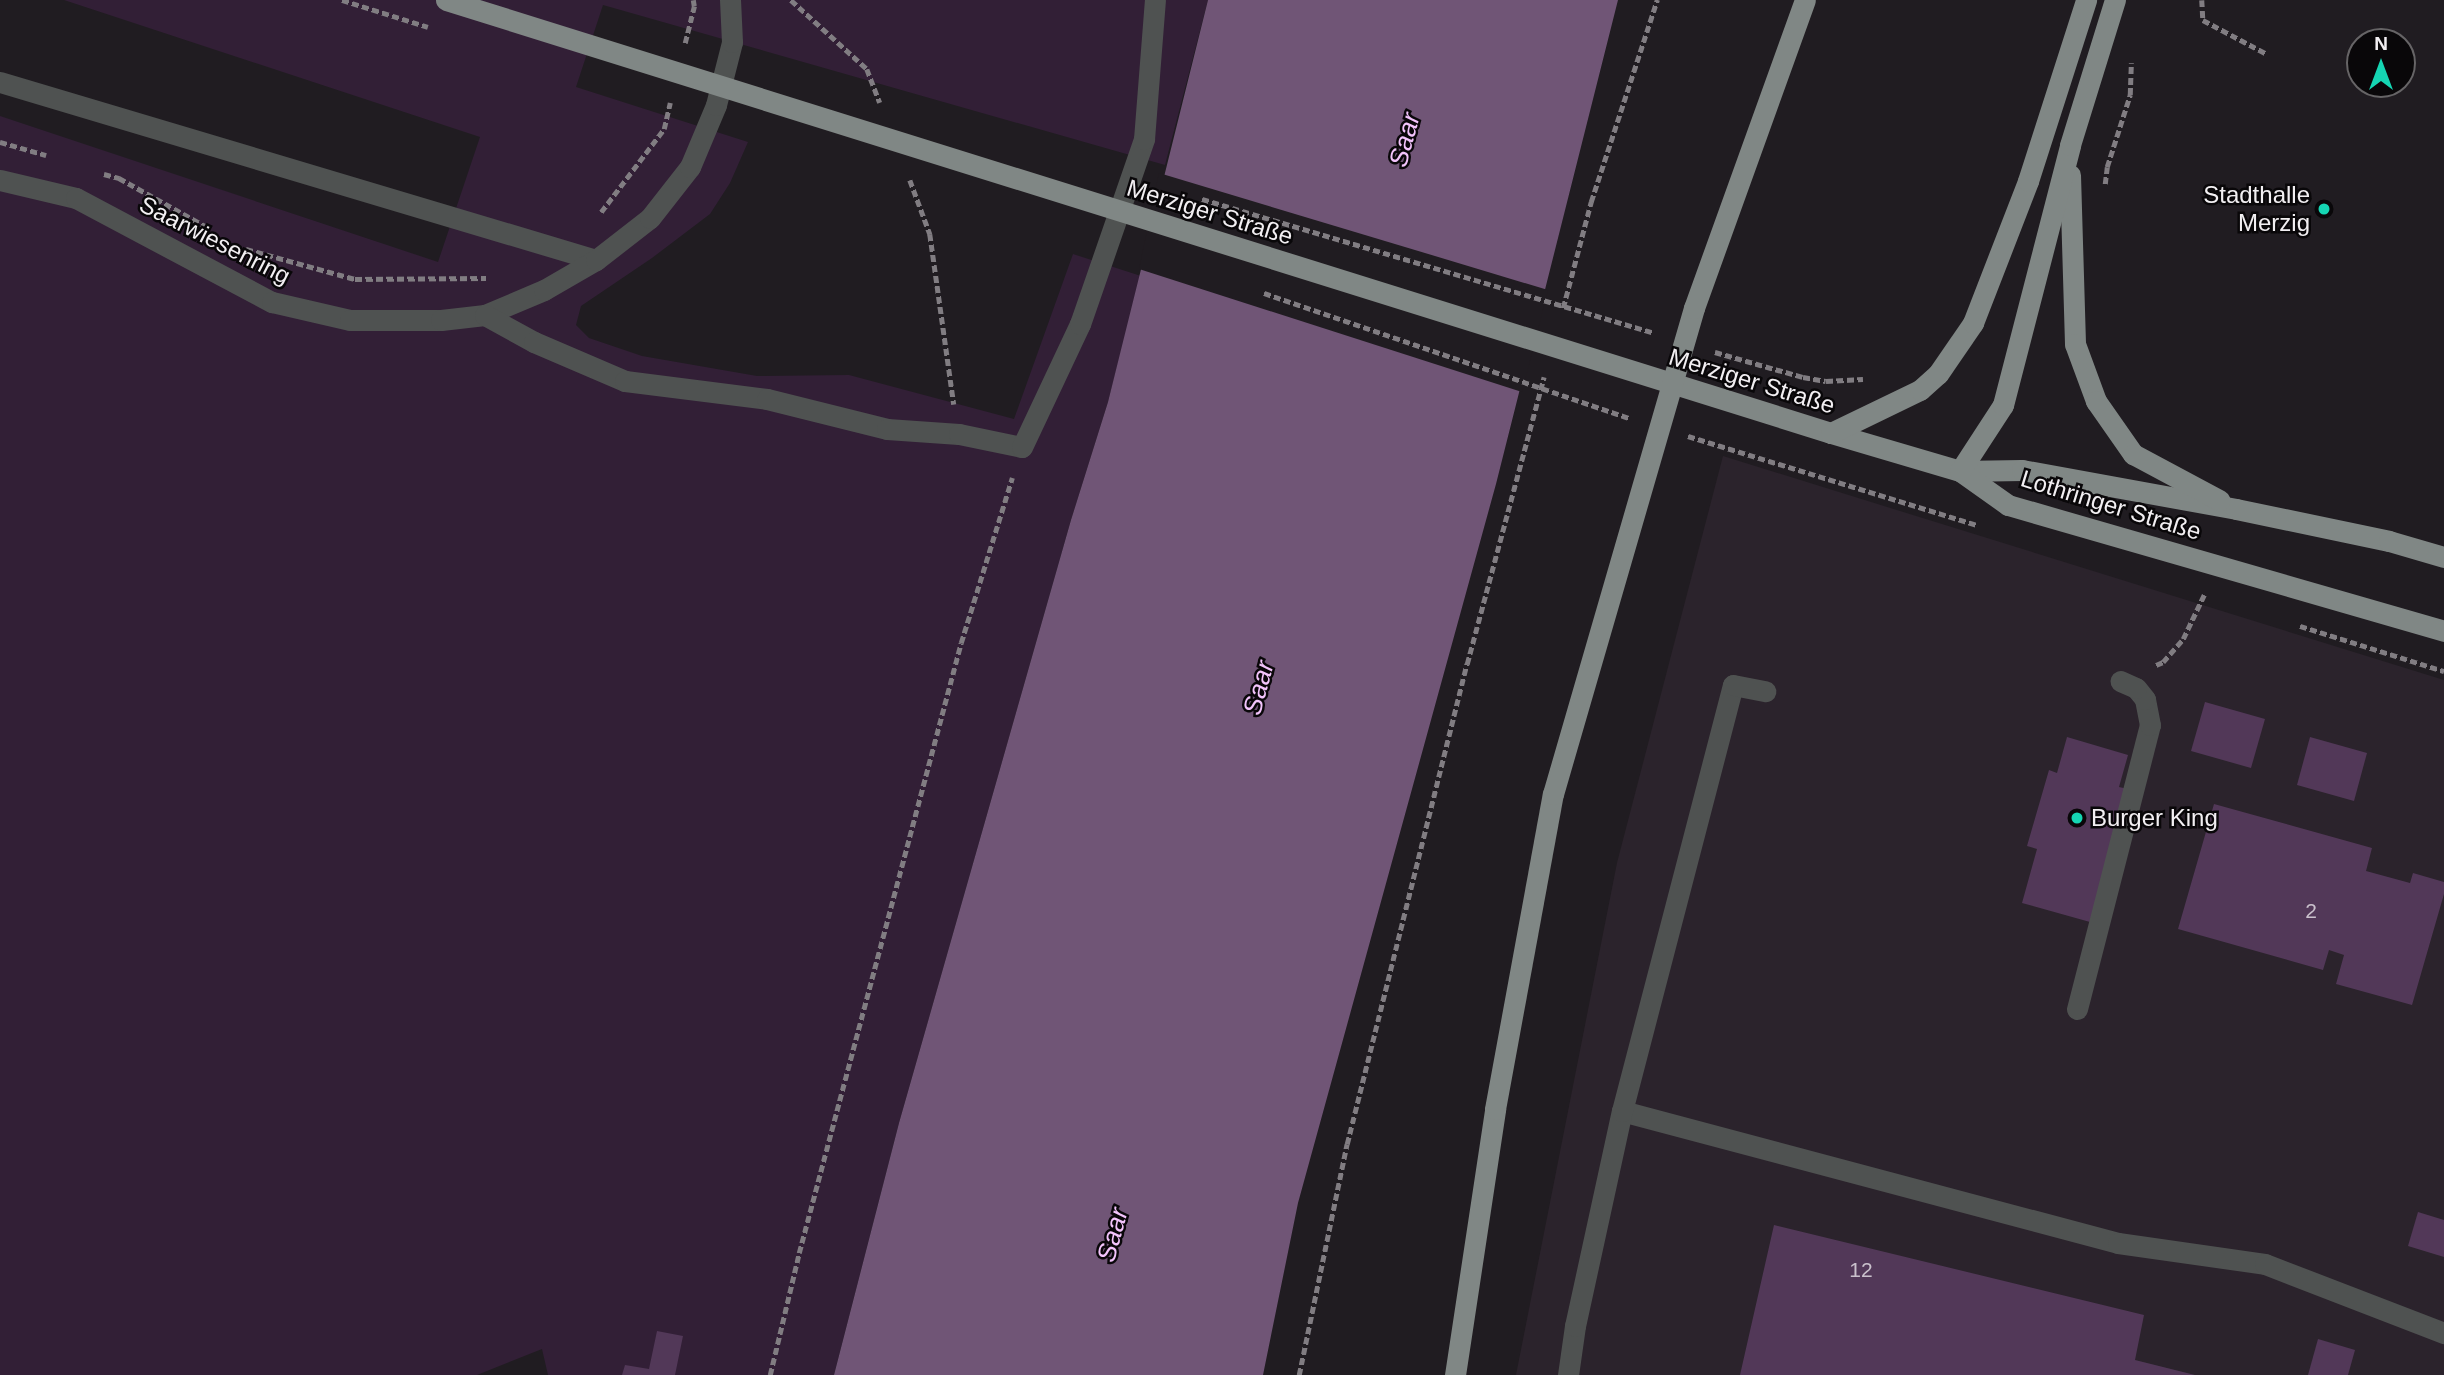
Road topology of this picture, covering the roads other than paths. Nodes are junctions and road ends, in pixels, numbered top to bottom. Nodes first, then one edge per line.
1 (446, 0) edge
2 (730, 0) edge
3 (1155, 0) edge
4 (1805, 0) edge
5 (2085, 0) edge
6 (2115, 0) edge
7 (0, 82) edge
8 (2070, 145) junction
9 (0, 180) edge
10 (596, 260) junction
11 (485, 315) junction
12 (1831, 433) junction
13 (1960, 471) junction
14 (2236, 509) junction
15 (2444, 557) edge
16 (2444, 631) edge
17 (2120, 681) road end
18 (1765, 691) dead end
19 (2077, 1009) dead end
20 (1622, 1111) junction
21 (2444, 1333) edge
22 (1455, 1375) edge
23 (1568, 1375) edge

1 - 12 main road, Merziger Straße
2 - 10 street, Saarwiesenring
3 - 11 street
4 - 22 main road
5 - 12 main road
6 - 8 main road
7 - 10 street
8 - 13 main road
8 - 14 main road
9 - 11 street, Saarwiesenring
10 - 11 street, Saarwiesenring
12 - 13 main road, Merziger Straße
13 - 14 main road, Lothringer Straße
13 - 16 main road, Lothringer Straße
14 - 15 main road, Lothringer Straße
17 - 19 street
18 - 20 street
20 - 21 street
20 - 23 street

